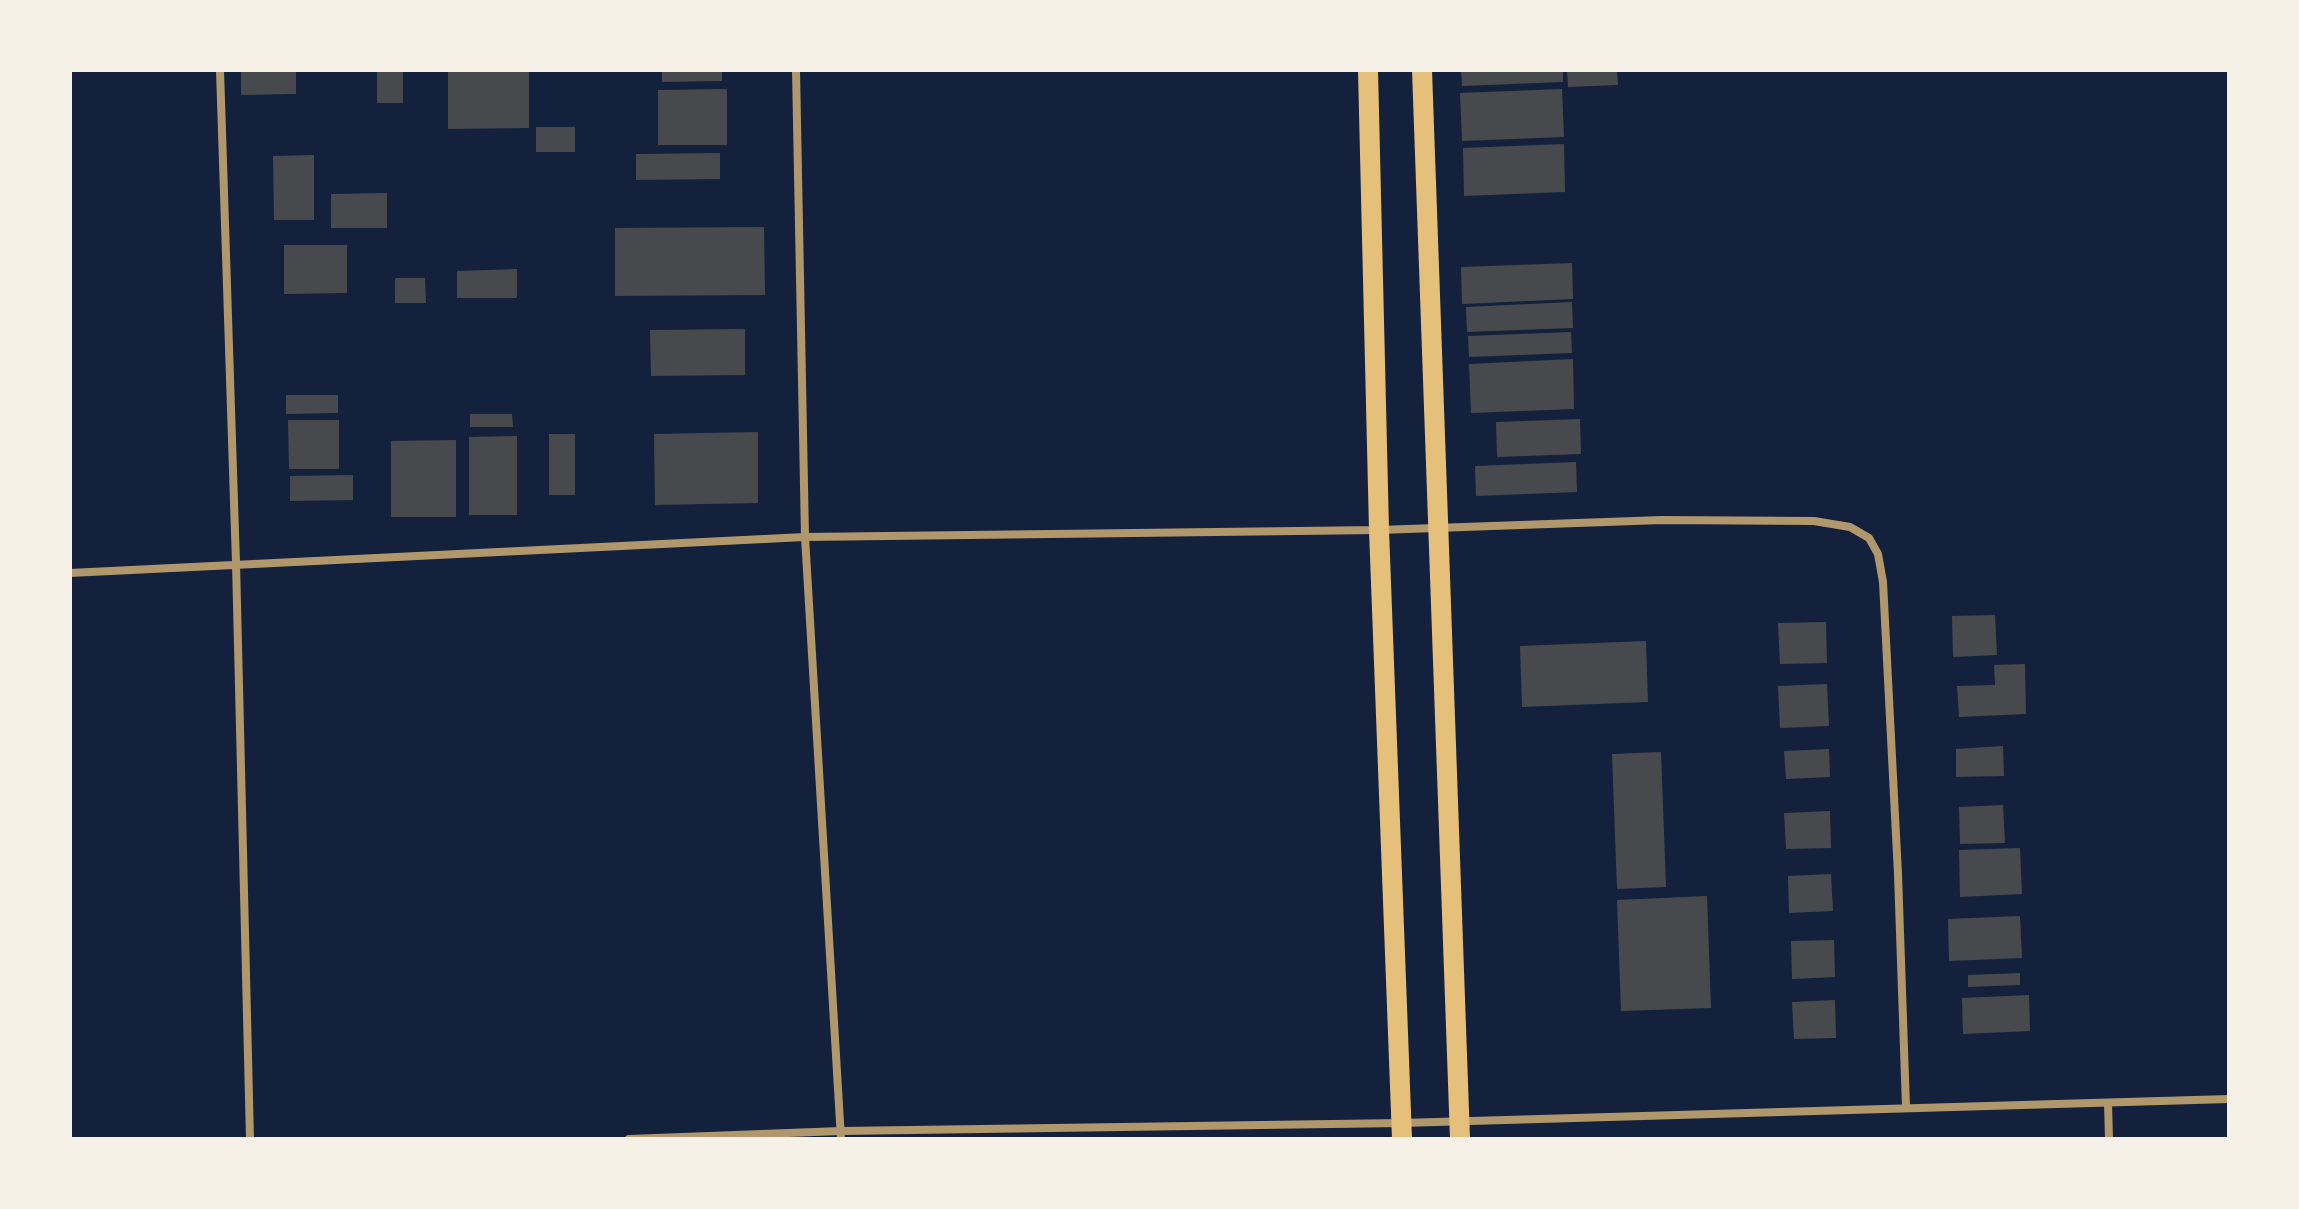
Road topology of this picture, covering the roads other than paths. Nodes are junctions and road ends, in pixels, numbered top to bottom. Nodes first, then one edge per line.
1 (220, 70) edge
2 (796, 70) edge
3 (1368, 70) edge
4 (1422, 70) edge
5 (1437, 527) junction
6 (1379, 530) junction
7 (805, 537) junction
8 (236, 563) junction
9 (70, 573) edge
10 (2229, 1099) edge
11 (2108, 1103) junction
12 (1906, 1107) junction
13 (1460, 1130) edge
14 (1402, 1131) edge
15 (841, 1135) edge
16 (250, 1139) edge
17 (629, 1139) edge
18 (2109, 1139) edge

1 - 8 street
2 - 7 street
3 - 6 main road
4 - 5 main road
5 - 6 street
5 - 12 street
5 - 13 main road
6 - 7 street
6 - 14 main road
7 - 8 street
7 - 15 street
8 - 9 street
8 - 16 street
10 - 11 street
11 - 12 street
11 - 18 street
12 - 13 street
13 - 14 street
14 - 15 street
15 - 17 street

